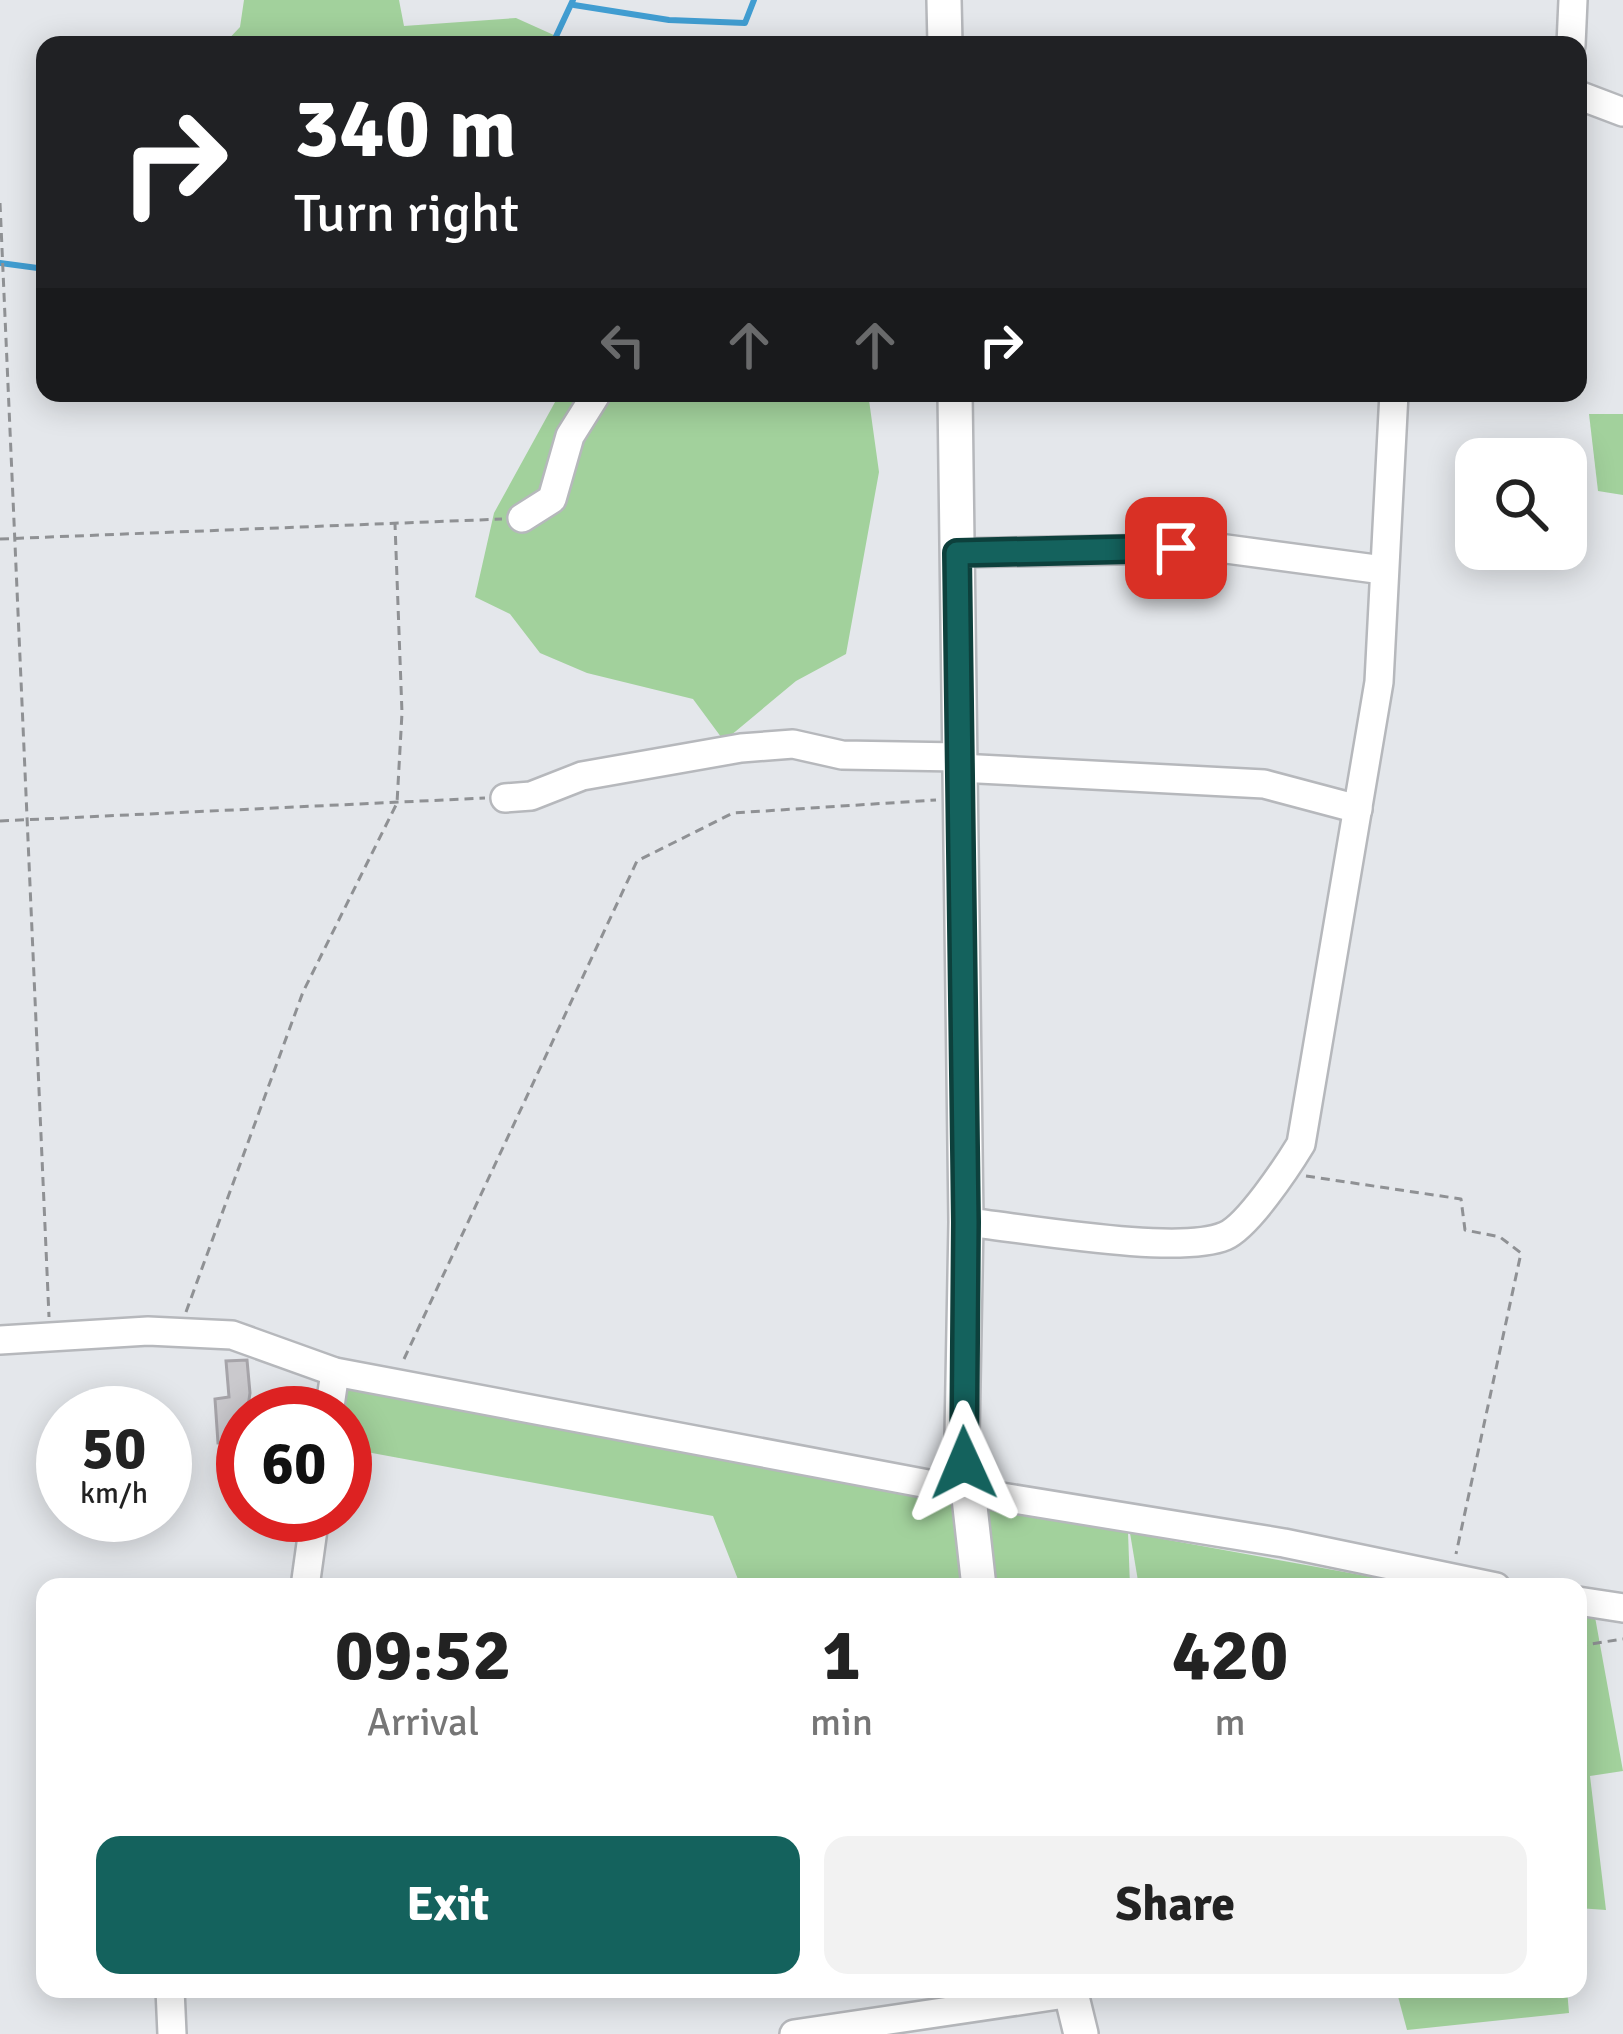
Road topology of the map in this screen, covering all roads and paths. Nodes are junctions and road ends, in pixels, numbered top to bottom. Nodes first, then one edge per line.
1 (944, 0) edge
2 (1574, 0) edge
3 (945, 36) edge
4 (1572, 36) edge
5 (1587, 98) edge
6 (1623, 112) edge
7 (0, 203) edge
8 (591, 402) edge
9 (955, 402) edge
10 (1393, 402) edge
11 (523, 518) joint
12 (395, 524) junction
13 (13, 538) junction
14 (0, 539) edge
15 (957, 553) junction
16 (1383, 570) junction
17 (960, 775) junction
18 (505, 797) joint
19 (397, 802) junction
20 (1358, 809) junction
21 (26, 820) junction
22 (0, 821) edge
23 (1284, 1173) junction
24 (966, 1222) junction
25 (180, 1330) junction
26 (50, 1337) junction
27 (0, 1340) edge
28 (335, 1372) junction
29 (395, 1383) junction
30 (333, 1386) edge
31 (965, 1491) junction
32 (311, 1542) edge
33 (306, 1578) edge
34 (978, 1578) edge
35 (1444, 1578) edge
36 (1449, 1578) edge
37 (1587, 1602) edge
38 (1623, 1608) edge
39 (1623, 1639) edge
40 (1587, 1645) edge
41 (170, 1998) edge
42 (1026, 1998) edge
43 (1073, 1998) edge
44 (172, 2034) edge
45 (794, 2034) edge
46 (1081, 2034) edge

1 - 3 main road
2 - 4 street
5 - 6 street
7 - 13 path
8 - 11 street
9 - 15 main road
10 - 16 street
11 - 12 path
12 - 13 path
12 - 19 path
13 - 14 path
13 - 21 path
15 - 16 street
15 - 17 main road
16 - 20 street
17 - 18 street
17 - 20 street
17 - 24 main road
17 - 29 path
18 - 19 path
19 - 21 path
19 - 25 path
20 - 23 street
21 - 22 path
21 - 26 path
23 - 24 street
23 - 36 path
24 - 31 main road
25 - 26 street
25 - 28 street
26 - 27 street
28 - 29 street
28 - 30 street
29 - 31 street
31 - 34 main road
31 - 35 street
32 - 33 street
37 - 38 street
39 - 40 path
41 - 44 street
42 - 45 street
43 - 46 main road

